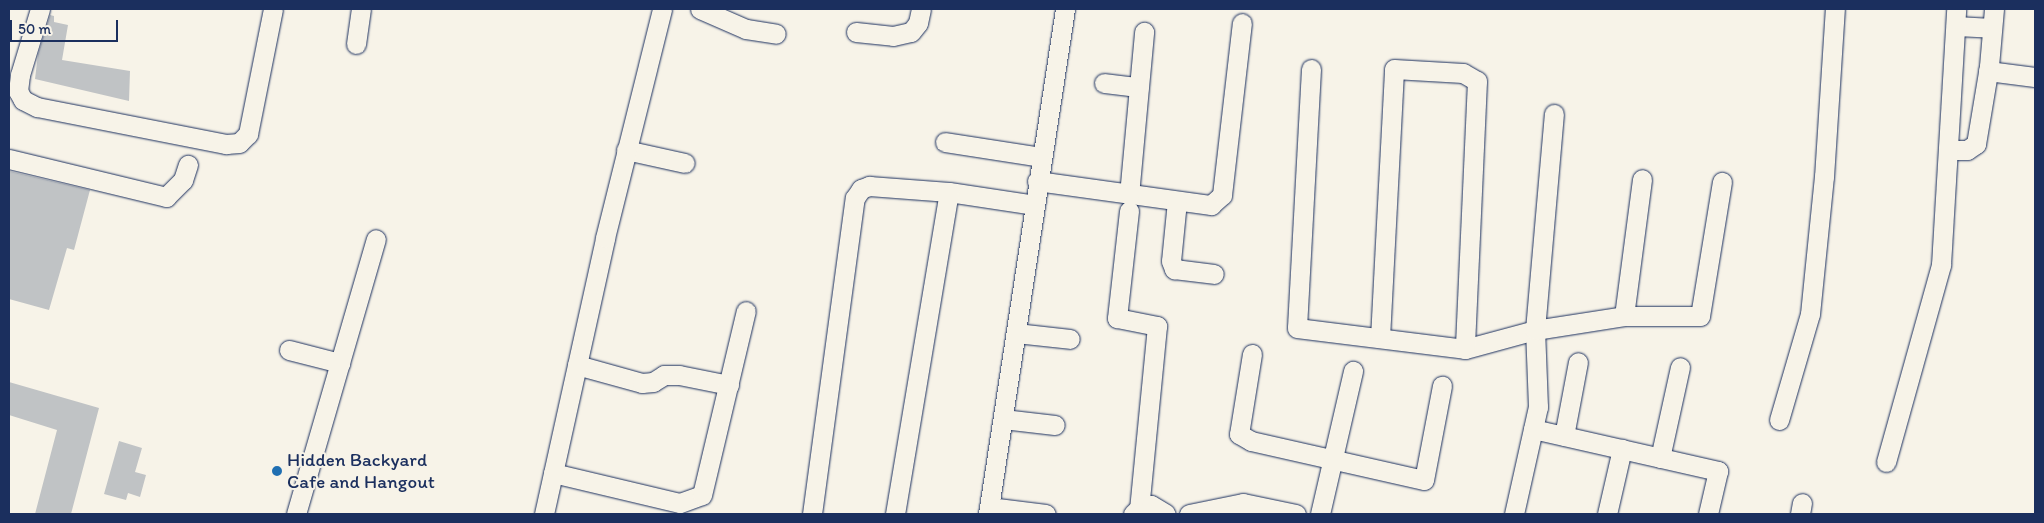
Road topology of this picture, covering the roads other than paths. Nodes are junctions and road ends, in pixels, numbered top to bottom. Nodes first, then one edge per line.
1 (40, 9) edge
2 (273, 9) edge
3 (361, 9) edge
4 (662, 9) edge
5 (700, 9) edge
6 (921, 9) edge
7 (1065, 9) edge
8 (1835, 9) edge
9 (1994, 9) edge
10 (1956, 18) edge
11 (1242, 23) dead end
12 (1992, 28) junction
13 (856, 32) dead end
14 (1144, 32) dead end
15 (776, 34) dead end
16 (356, 44) dead end
17 (1311, 69) dead end
18 (1988, 71) junction
19 (2035, 77) edge
20 (1104, 83) dead end
21 (1139, 87) junction
22 (1951, 104) junction
23 (1983, 105) junction
24 (1554, 114) dead end
25 (945, 142) dead end
26 (626, 150) junction
27 (1949, 150) junction
28 (1041, 157) junction
29 (9, 159) edge
30 (685, 162) dead end
31 (188, 165) dead end
32 (1642, 179) dead end
33 (1037, 181) junction
34 (1722, 182) dead end
35 (949, 192) junction
36 (1177, 201) junction
37 (1129, 203) junction
38 (1035, 205) junction
39 (376, 239) dead end
40 (1214, 274) dead end
41 (746, 311) dead end
42 (1624, 316) junction
43 (1535, 330) junction
44 (1016, 333) junction
45 (1380, 338) junction
46 (1070, 339) dead end
47 (1466, 349) junction
48 (289, 350) dead end
49 (1252, 354) dead end
50 (1578, 362) dead end
51 (340, 363) junction
52 (577, 366) junction
53 (1680, 368) dead end
54 (1353, 371) dead end
55 (729, 386) junction
56 (1442, 386) dead end
57 (1003, 418) junction
58 (1779, 420) dead end
59 (1055, 425) dead end
60 (1533, 429) junction
61 (1564, 436) junction
62 (1622, 450) junction
63 (1660, 458) junction
64 (1332, 459) junction
65 (1886, 462) dead end
66 (553, 473) junction
67 (989, 511) edge
68 (1136, 511) edge
69 (1276, 512) edge
70 (296, 514) edge
71 (544, 514) edge
72 (812, 514) edge
73 (895, 514) edge
74 (1046, 514) edge
75 (1166, 514) edge
76 (1189, 514) edge
77 (1296, 514) edge
78 (1320, 514) edge
79 (1514, 514) edge
80 (1607, 514) edge
81 (1708, 514) edge

1 - 2 street
3 - 16 street
4 - 26 street
5 - 15 street
6 - 13 street
7 - 28 street
8 - 58 street
9 - 12 street
10 - 12 street
10 - 22 street
11 - 36 street
12 - 18 street
14 - 21 street
17 - 45 street
18 - 19 street
18 - 23 street
20 - 21 street
21 - 37 street
22 - 23 street
22 - 27 street
23 - 27 street
24 - 43 street
25 - 28 street
26 - 30 street
26 - 52 street
27 - 65 street
28 - 33 street
29 - 31 street
32 - 42 street
33 - 37 street
33 - 38 street
34 - 42 street
35 - 38 street
35 - 72 street
35 - 73 street
36 - 37 street
36 - 40 street
37 - 68 street
38 - 44 street
39 - 51 street
41 - 55 street
42 - 43 street
43 - 47 street
43 - 60 street
44 - 46 street
44 - 57 street
45 - 47 street
45 - 47 street
48 - 51 street
49 - 64 street
50 - 61 street
51 - 70 street
52 - 55 street
52 - 66 street
53 - 63 street
54 - 64 street
55 - 66 street
56 - 64 street
57 - 59 street
57 - 67 street
60 - 61 street
60 - 79 street
61 - 62 street
62 - 63 street
62 - 80 street
63 - 81 street
64 - 78 street
66 - 71 street
67 - 74 street
68 - 75 street
69 - 76 street
69 - 77 street

